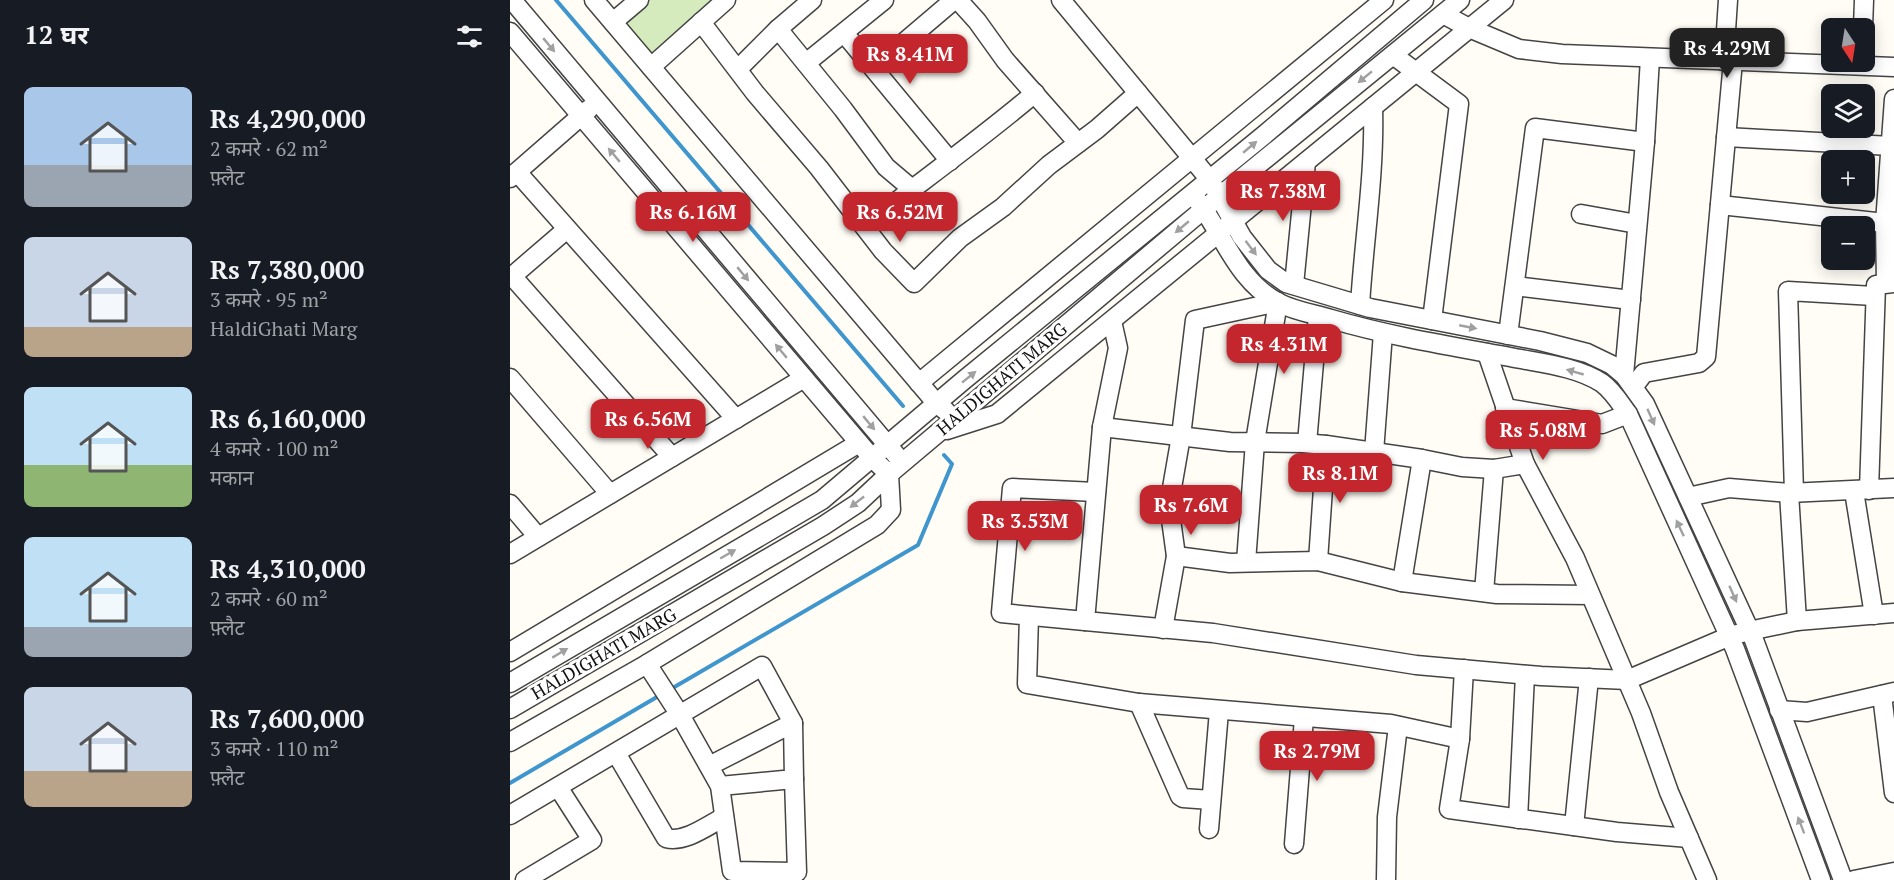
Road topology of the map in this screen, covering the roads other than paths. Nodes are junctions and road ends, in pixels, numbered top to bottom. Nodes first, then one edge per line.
1 (512, 0) edge
2 (594, 0) edge
3 (639, 0) edge
4 (726, 0) edge
5 (812, 0) edge
6 (884, 0) edge
7 (956, 0) edge
8 (1061, 0) edge
9 (1384, 0) edge
10 (1424, 0) edge
11 (1460, 0) edge
12 (1504, 0) edge
13 (1728, 0) edge
14 (1864, 0) edge
15 (1443, 14) junction
16 (1863, 18) edge
17 (613, 22) junction
18 (701, 22) junction
19 (1469, 28) junction
20 (778, 29) junction
21 (510, 32) edge
22 (844, 33) junction
23 (1393, 55) junction
24 (1650, 58) junction
25 (1729, 61) junction
26 (806, 63) junction
27 (1821, 63) edge
28 (1875, 65) edge
29 (651, 67) junction
30 (1894, 67) edge
31 (874, 68) junction
32 (738, 69) junction
33 (1417, 71) junction
34 (1035, 93) junction
35 (1138, 93) junction
36 (1894, 99) edge
37 (597, 101) junction
38 (1373, 107) junction
39 (582, 116) junction
40 (1726, 137) junction
41 (1892, 140) edge
42 (1645, 141) junction
43 (1078, 143) junction
44 (1192, 159) junction
45 (950, 161) junction
46 (1306, 162) junction
47 (513, 175) edge
48 (1210, 180) junction
49 (912, 189) junction
50 (1192, 194) junction
51 (1220, 196) junction
52 (1720, 205) junction
53 (1204, 209) junction
54 (1581, 214) dead end
55 (1234, 221) junction
56 (1885, 223) junction
57 (1637, 224) junction
58 (864, 226) junction
59 (567, 229) junction
60 (1218, 234) junction
61 (511, 277) edge
62 (1294, 285) junction
63 (1515, 286) junction
64 (1885, 287) edge
65 (1631, 300) junction
66 (1278, 302) junction
67 (1360, 305) junction
68 (1318, 315) junction
69 (1432, 320) junction
70 (1383, 333) junction
71 (1115, 334) junction
72 (1508, 334) junction
73 (1487, 353) junction
74 (510, 378) edge
75 (804, 378) junction
76 (1629, 380) junction
77 (919, 383) junction
78 (937, 404) junction
79 (1505, 408) junction
80 (1628, 414) junction
81 (736, 419) junction
82 (955, 419) junction
83 (1102, 427) junction
84 (938, 433) junction
85 (1181, 436) junction
86 (1255, 442) junction
87 (859, 443) junction
88 (1307, 443) junction
89 (1326, 445) junction
90 (888, 446) junction
91 (1374, 452) junction
92 (672, 457) junction
93 (872, 459) junction
94 (1422, 459) junction
95 (1525, 464) junction
96 (896, 469) junction
97 (1494, 469) junction
98 (1894, 488) edge
99 (1862, 490) junction
100 (1096, 492) junction
101 (1792, 493) junction
102 (610, 494) junction
103 (1688, 497) junction
104 (510, 504) edge
105 (538, 537) junction
106 (510, 554) edge
107 (1176, 556) junction
108 (1318, 561) junction
109 (1246, 562) junction
110 (1402, 582) junction
111 (1484, 592) junction
112 (1590, 595) junction
113 (1894, 613) edge
114 (1874, 615) junction
115 (1029, 616) junction
116 (1084, 621) junction
117 (1797, 621) junction
118 (1163, 629) junction
119 (1749, 631) junction
120 (1730, 636) junction
121 (510, 652) edge
122 (647, 664) junction
123 (1464, 669) junction
124 (1525, 675) junction
125 (1589, 678) junction
126 (1627, 680) junction
127 (510, 683) edge
128 (1888, 694) edge
129 (1138, 703) junction
130 (675, 708) junction
131 (510, 709) edge
132 (1779, 710) junction
133 (1219, 711) junction
134 (1304, 718) junction
135 (793, 723) junction
136 (1398, 726) junction
137 (1460, 739) junction
138 (510, 742) edge
139 (616, 753) junction
140 (709, 766) junction
141 (794, 779) junction
142 (558, 786) junction
143 (720, 786) junction
144 (1894, 792) edge
145 (1212, 800) junction
146 (510, 815) edge
147 (724, 818) junction
148 (1518, 819) junction
149 (1574, 826) junction
150 (1209, 829) dead end
151 (1689, 838) junction
152 (1294, 844) dead end
153 (1894, 872) edge
154 (525, 880) edge
155 (1386, 880) edge
156 (1707, 880) edge
157 (1821, 880) edge
158 (1843, 880) edge
159 (1854, 880) edge

1 -> 37 street
2 - 17 street
3 - 17 street
4 - 18 street
5 - 20 street
6 - 22 street
7 - 31 street
7 - 34 street
8 - 35 street
9 - 44 street
48 -> 10 street, HALDIGHATI MARG
11 - 15 street, HALDIGHATI MARG
12 - 19 street
13 - 25 street
14 - 16 street
15 - 19 street
15 - 23 street, HALDIGHATI MARG
17 - 29 street
18 - 29 street
18 - 32 street
19 - 24 street
19 - 33 street
20 - 26 street
20 - 32 street
21 - 39 street
22 - 26 street
22 - 31 street
23 - 33 street
23 -> 51 street, HALDIGHATI MARG
24 - 25 street
24 - 42 street
25 - 27 street
25 - 40 street
26 - 49 street
28 - 30 street
29 - 77 street
31 - 45 street
32 - 58 street
33 - 38 street
33 - 69 street
34 - 43 street
34 - 45 street
35 - 43 street
35 - 44 street
36 - 41 street
37 - 39 street
37 -> 90 street
38 - 46 street
38 - 67 street
39 - 47 street
75 -> 39 street
40 - 41 street
40 - 52 street
41 - 56 street
42 - 57 street
42 - 63 street
43 - 58 street
44 - 48 street
44 - 77 street
45 - 49 street
46 - 55 street
46 - 62 street
47 - 59 street
48 - 50 street, HALDIGHATI MARG
48 - 51 street
49 - 58 street
50 - 53 street
78 -> 50 street, HALDIGHATI MARG
51 - 53 street, HALDIGHATI MARG
51 - 55 street
52 - 56 street
52 - 76 street
53 - 60 street
53 -> 82 street, HALDIGHATI MARG
54 - 57 street
55 - 60 street
55 -> 62 street
56 - 64 street
57 - 65 street
59 - 61 street
59 - 81 street
60 - 66 street
60 - 71 street
61 - 92 street
62 - 67 street
63 - 65 street
63 - 72 street
64 - 99 street
64 - 101 street
65 - 76 street
66 - 68 street
66 - 85 street
66 - 86 street
67 - 69 street
68 - 70 street
68 - 88 street
69 -> 72 street
70 - 73 street
70 - 91 street
71 - 83 street
71 - 84 street
72 - 76 street
73 - 79 street
80 -> 73 street
74 - 102 street
75 - 81 street
75 - 87 street
76 -> 103 street
77 - 78 street
78 - 82 street
78 - 90 street, HALDIGHATI MARG
79 - 80 street
79 - 95 street
120 -> 80 street
81 - 92 street
82 - 84 street, HALDIGHATI MARG
83 - 85 street
83 - 100 street
84 - 96 street, HALDIGHATI MARG
85 - 86 street
85 - 107 street
86 - 88 street
86 - 109 street
87 - 93 street
87 - 121 street
88 - 89 street
89 - 91 street
89 - 108 street
90 - 93 street, HALDIGHATI MARG
90 - 96 street
91 - 94 street
92 - 102 street
93 - 96 street
127 -> 93 street, HALDIGHATI MARG
94 - 97 street
94 - 110 street
95 - 97 street
95 - 112 street
96 - 122 street
96 -> 131 street, HALDIGHATI MARG
97 - 111 street
98 - 99 street
99 - 101 street
99 - 114 street
100 - 115 street
100 - 116 street
101 - 103 street
101 - 117 street
102 - 105 street
103 -> 119 street
104 - 105 street
105 - 106 street
107 - 109 street
107 - 118 street
108 - 109 street
108 - 110 street
110 - 111 street
111 - 112 street
112 - 126 street
113 - 114 street
114 - 117 street
115 - 116 street
115 - 129 street
116 - 118 street
117 - 119 street
118 - 123 street
119 - 120 street
119 - 132 street
120 - 126 street
157 -> 120 street
122 - 130 street
122 - 138 street
123 - 124 street
123 - 137 street
124 - 125 street
124 - 148 street
125 - 126 street
125 - 149 street
126 - 151 street
128 - 132 street
128 - 144 street
129 - 133 street
129 - 145 street
130 - 135 street
130 - 139 street
130 - 140 street
132 - 158 street
133 - 134 street
133 - 145 street
134 - 136 street
134 - 152 street
135 - 140 street
135 - 141 street
136 - 137 street
136 - 155 street
137 - 148 street
139 - 142 street
139 - 147 street
140 - 143 street
141 - 143 street
141 - 147 street
142 - 146 street
142 - 154 street
143 - 147 street
145 - 150 street
148 - 149 street
149 - 151 street
151 - 156 street
153 - 159 street

